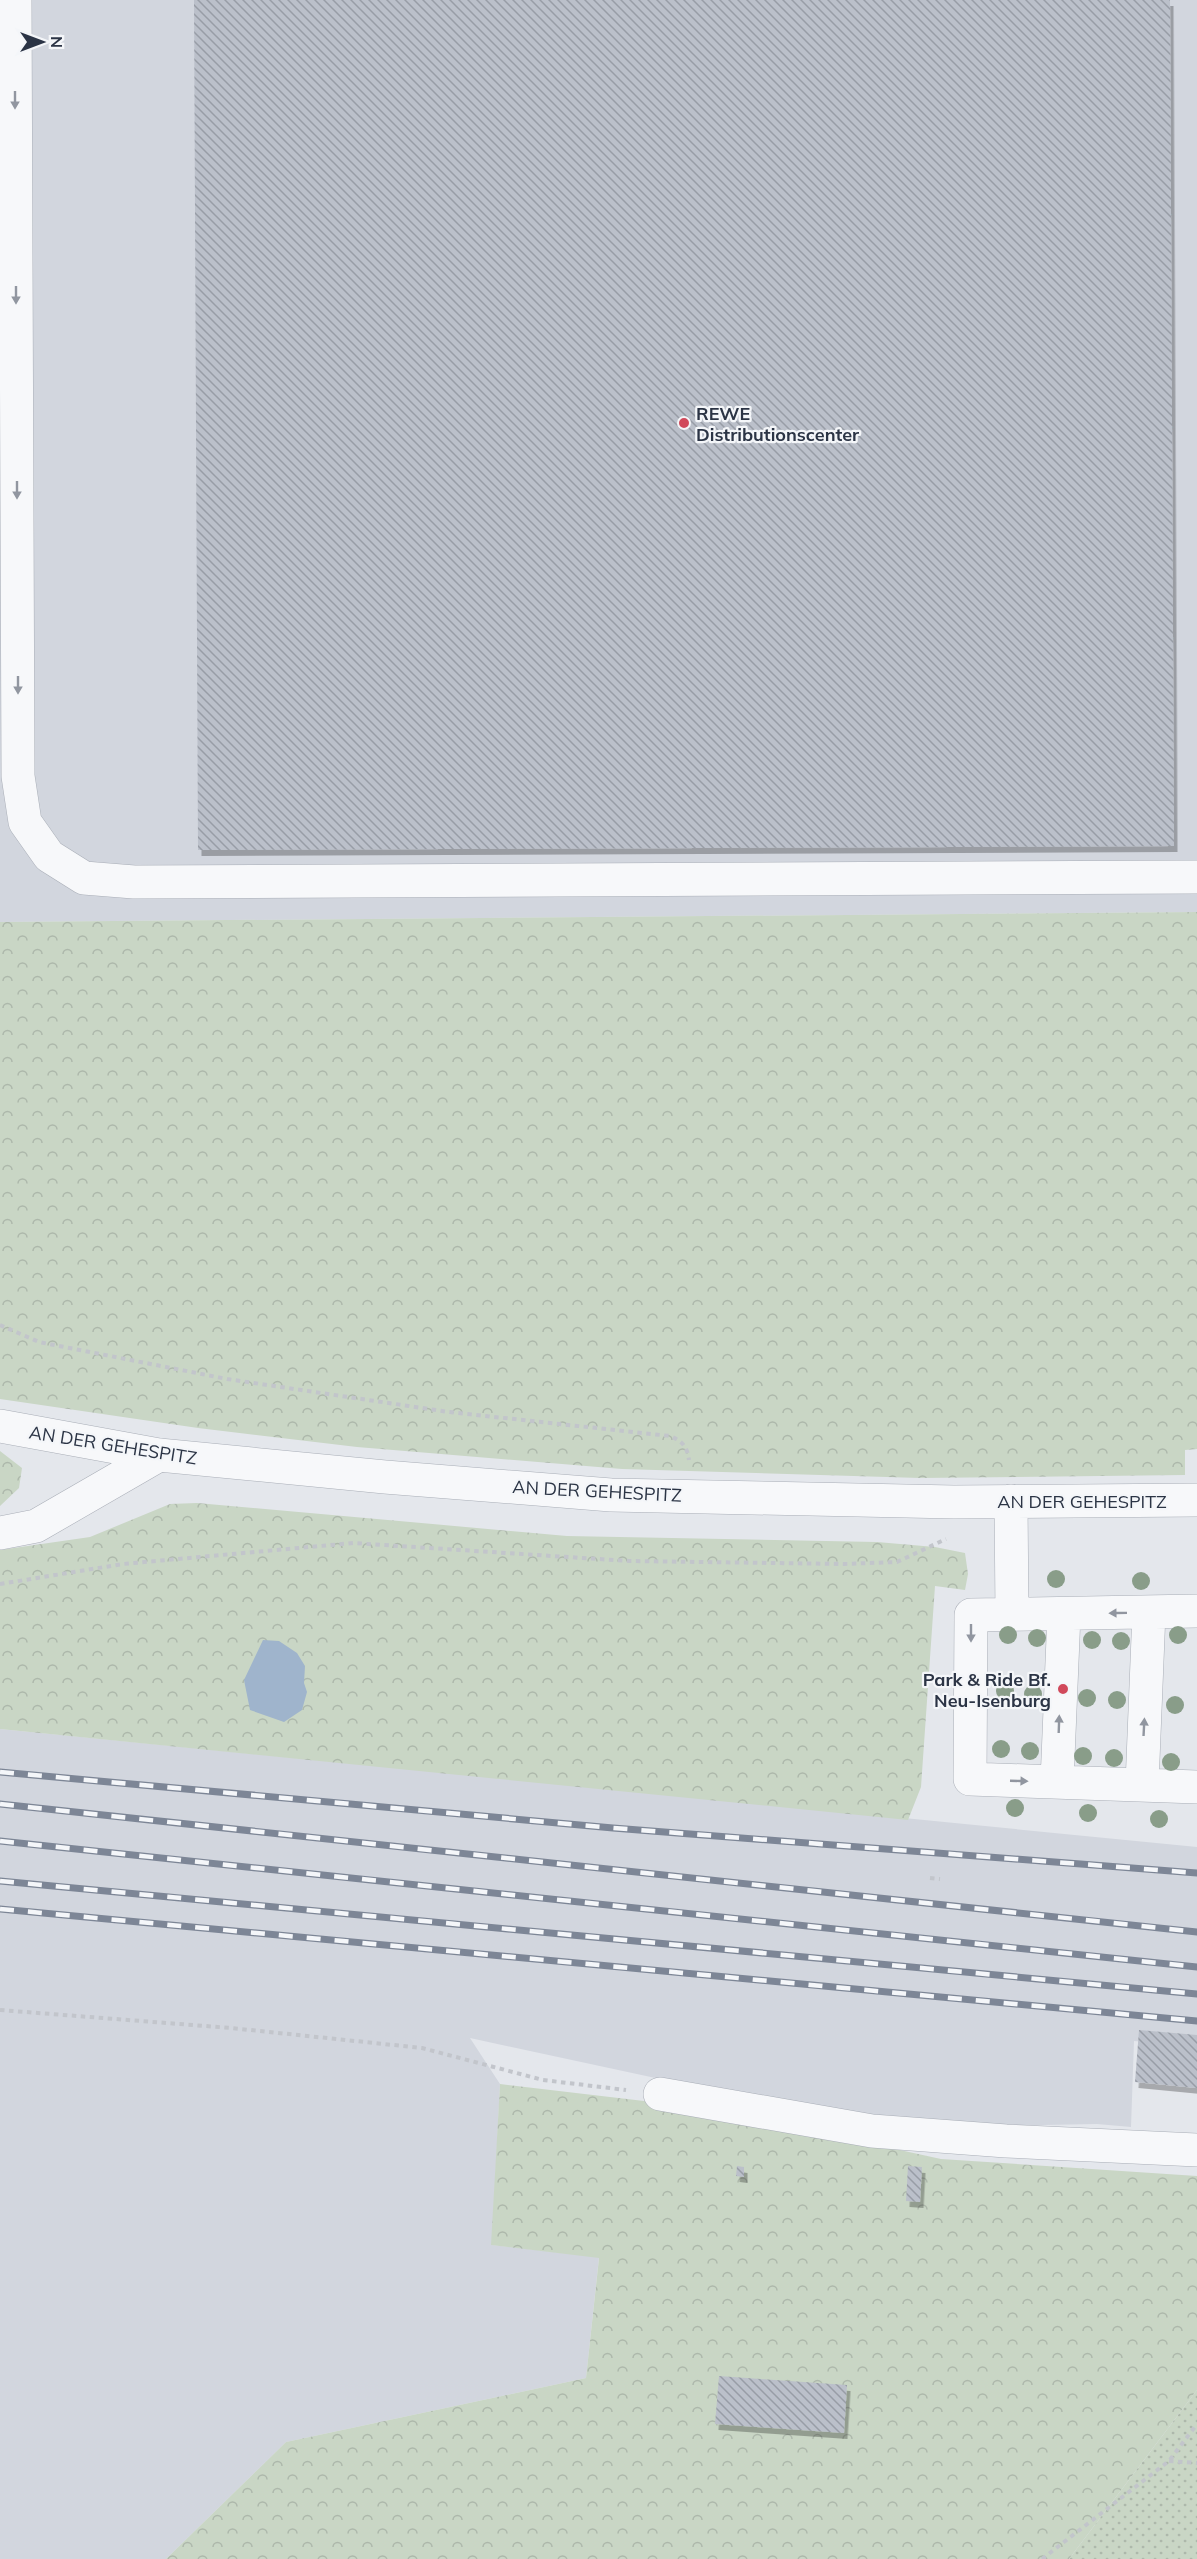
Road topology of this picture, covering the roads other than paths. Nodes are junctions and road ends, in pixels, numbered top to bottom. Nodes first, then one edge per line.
1 (15, 0) edge
2 (1197, 877) edge
3 (0, 1426) edge
4 (159, 1455) junction
5 (1197, 1500) edge
6 (1022, 1501) junction
7 (0, 1533) edge
8 (1197, 1611) edge
9 (1149, 1612) junction
10 (1036, 1614) junction
11 (1057, 1782) junction
12 (1142, 1785) junction
13 (1197, 1786) edge
14 (660, 2094) road end
15 (1197, 2150) edge

1 -> 2 street
3 - 4 street, AN DER GEHESPITZ
4 - 6 street, AN DER GEHESPITZ
4 - 7 street
5 - 6 street, AN DER GEHESPITZ
6 - 10 street
8 - 9 street
9 -> 10 street
12 -> 9 street
11 -> 10 street
10 -> 11 street
11 - 12 street
12 - 13 street
14 - 15 street

